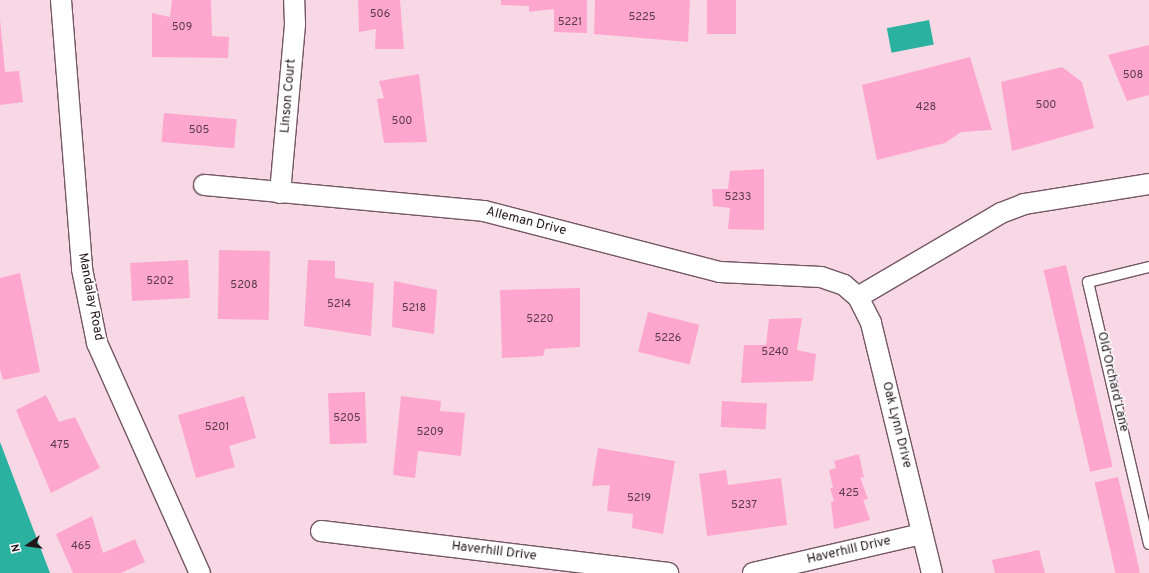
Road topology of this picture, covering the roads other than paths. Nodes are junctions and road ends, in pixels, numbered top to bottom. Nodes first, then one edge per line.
1 (61, 0) edge
2 (294, 0) edge
3 (1149, 184) edge
4 (204, 185) dead end
5 (280, 193) junction
6 (1149, 267) edge
7 (851, 291) junction
8 (321, 531) dead end
9 (922, 534) junction
10 (1149, 544) edge
11 (645, 572) edge
12 (200, 573) edge
13 (668, 573) edge
14 (753, 573) edge
15 (932, 573) edge

1 - 12 street, Mandalay Road
2 - 5 street, Linson Court
3 - 7 street
4 - 5 street, Alleman Drive
5 - 7 street, Alleman Drive
6 - 10 lane, Old Orchard Lane
7 - 9 street, Oak Lynn Drive
8 - 11 street, Haverhill Drive
9 - 14 street, Haverhill Drive
9 - 15 street, Oak Lynn Drive
11 - 13 street, Haverhill Drive

